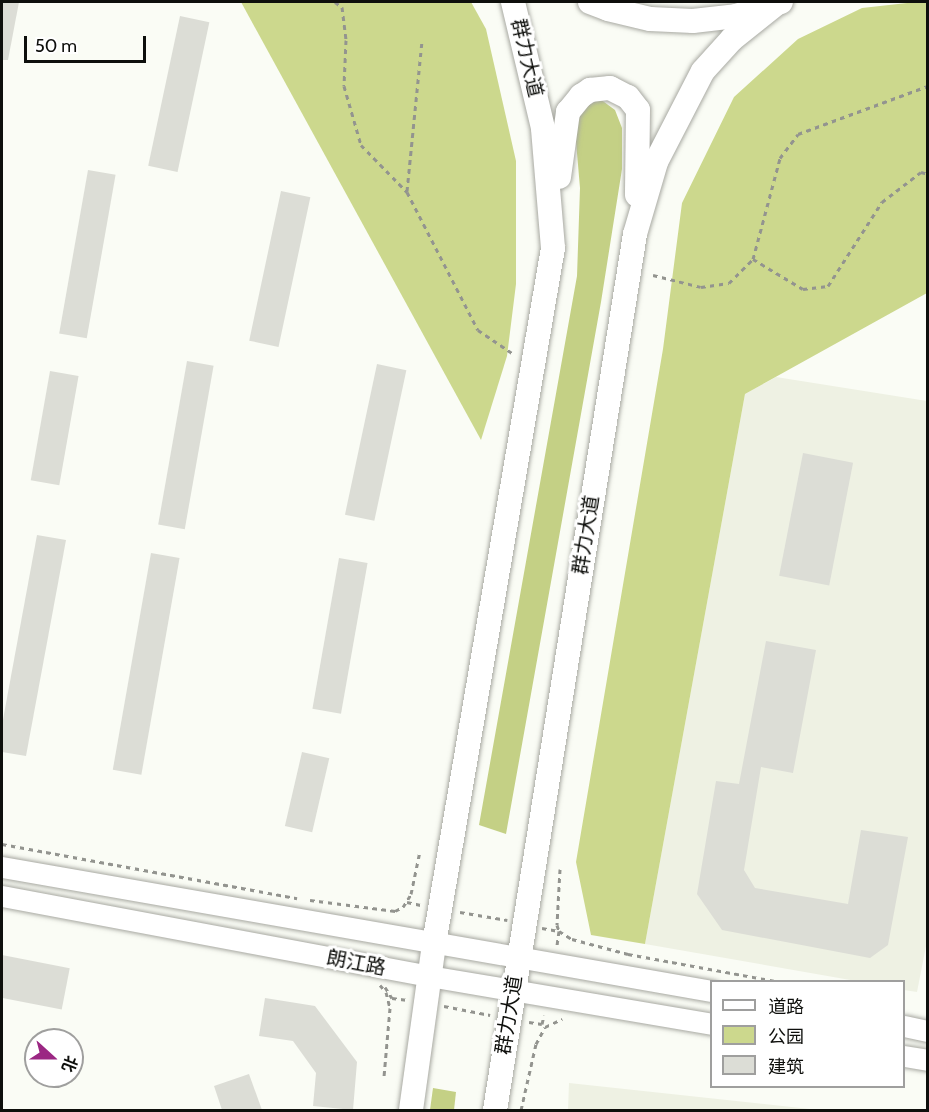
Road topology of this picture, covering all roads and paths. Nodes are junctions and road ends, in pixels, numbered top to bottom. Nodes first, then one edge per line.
1 (335, 2) edge
2 (513, 2) edge
3 (590, 2) edge
4 (779, 3) edge
5 (422, 41) dead end
6 (927, 86) edge
7 (927, 174) edge
8 (407, 192) junction
9 (635, 234) junction
10 (553, 248) junction
11 (753, 260) junction
12 (653, 275) dead end
13 (512, 353) dead end
14 (2, 844) edge
15 (420, 851) dead end
16 (2, 867) edge
17 (560, 869) dead end
18 (2, 896) edge
19 (434, 944) junction
20 (518, 956) junction
21 (429, 976) junction
22 (774, 980) edge
23 (374, 982) dead end
24 (512, 990) junction
25 (710, 991) edge
26 (566, 1018) dead end
27 (710, 1024) edge
28 (905, 1026) edge
29 (927, 1031) edge
30 (905, 1056) edge
31 (927, 1060) edge
32 (384, 1076) dead end
33 (411, 1110) edge
34 (495, 1110) edge
35 (521, 1110) edge

1 - 8 path
2 - 10 main road, 群力大道
3 - 4 main road
4 - 9 main road, 群力大道
5 - 8 path
6 - 11 path
7 - 11 path
8 - 13 path
9 - 10 main road
9 - 20 main road, 群力大道
10 - 19 main road, 群力大道
11 - 12 path
14 - 15 path
16 - 19 main road, 朗江路
17 - 22 path
18 - 21 main road, 朗江路
19 - 20 main road, 朗江路
19 - 21 main road, 群力大道
20 - 24 main road, 群力大道
20 - 25 main road, 朗江路
21 - 24 main road, 朗江路
21 - 33 main road, 群力大道
23 - 32 path
24 - 27 main road, 朗江路
24 - 34 main road, 群力大道
26 - 35 path
28 - 29 main road
30 - 31 main road

